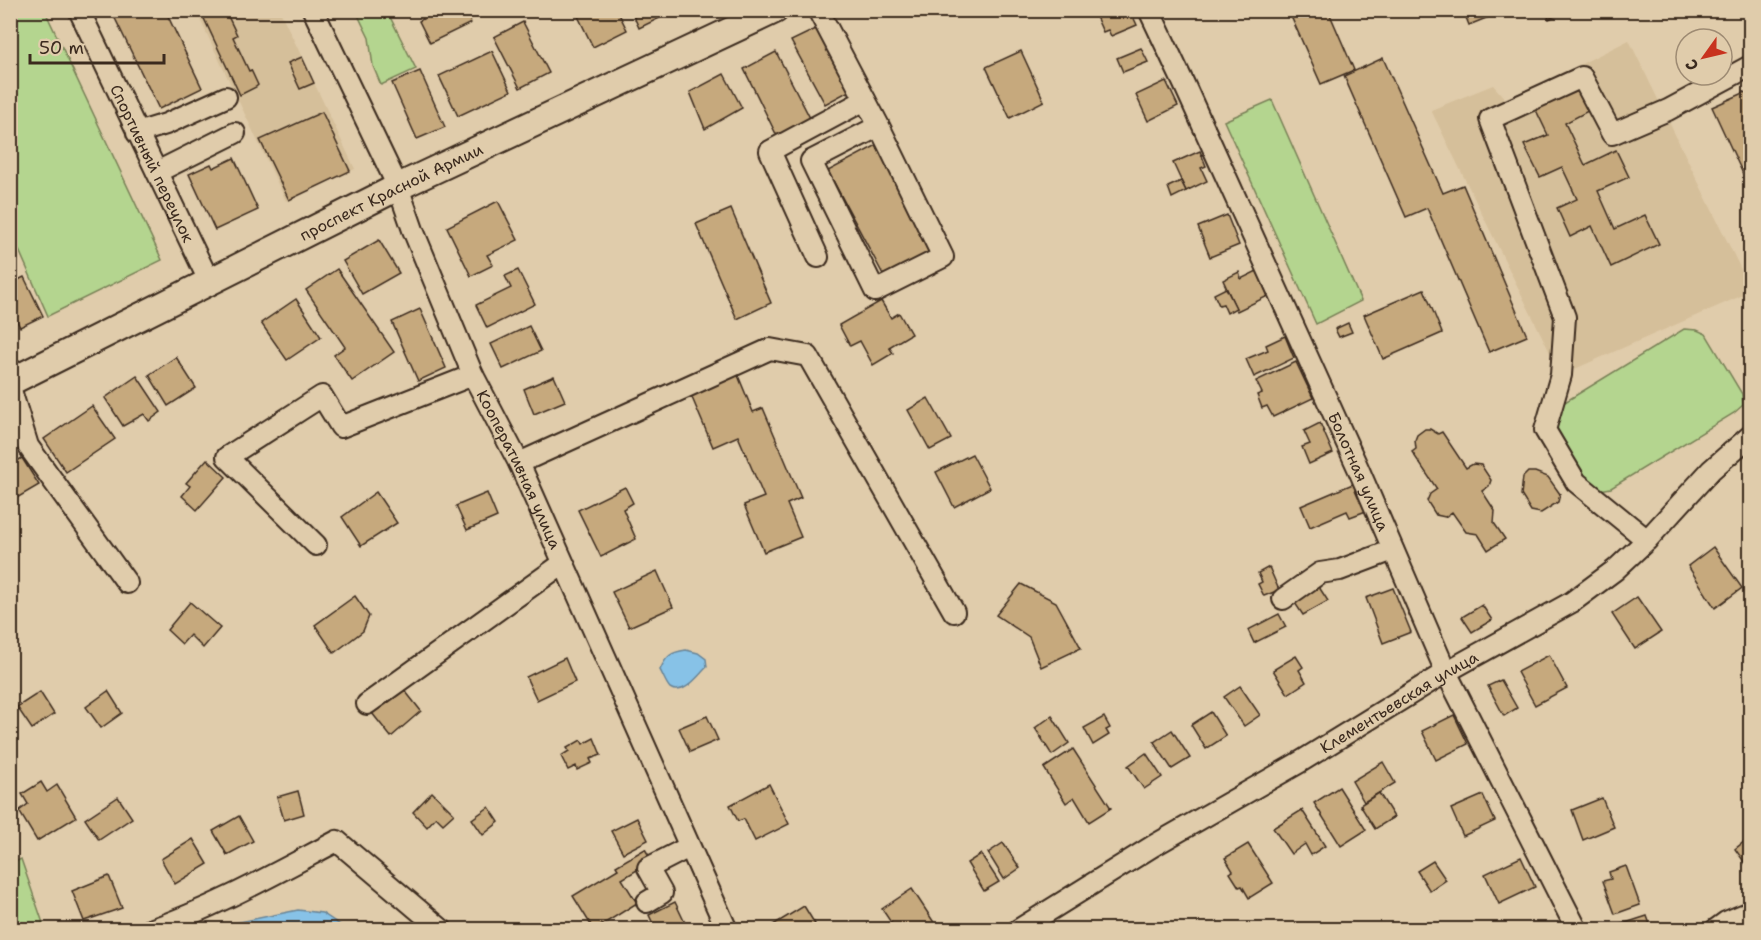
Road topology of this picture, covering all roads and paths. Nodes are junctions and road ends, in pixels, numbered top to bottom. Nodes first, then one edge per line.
1 (79, 10) edge
2 (313, 10) edge
3 (775, 10) edge
4 (818, 10) edge
5 (1152, 12) edge
6 (1750, 66) edge
7 (226, 97) dead end
8 (865, 100) junction
9 (879, 126) junction
10 (236, 133) dead end
11 (142, 141) junction
12 (157, 172) junction
13 (398, 187) junction
14 (818, 257) dead end
15 (210, 283) junction
16 (473, 375) junction
17 (10, 382) edge
18 (10, 387) edge
19 (1750, 436) edge
20 (519, 464) junction
21 (1647, 540) junction
22 (316, 545) dead end
23 (1393, 550) junction
24 (562, 564) junction
25 (127, 583) dead end
26 (1283, 599) dead end
27 (954, 612) dead end
28 (1446, 672) junction
29 (367, 704) dead end
30 (689, 847) junction
31 (647, 902) dead end
32 (1750, 912) edge
33 (150, 930) edge
34 (442, 930) edge
35 (727, 930) edge
36 (1018, 930) edge
37 (1577, 930) edge
38 (1715, 930) edge

1 - 11 street, Спортивный переулок
2 - 13 street, Кооперативная улица
3 - 13 main road, проспект Красной Армии
4 - 8 street
5 - 23 street, Болотная улица
6 - 21 street
7 - 11 street
8 - 9 street
8 - 14 street
9 - 9 street
10 - 12 street
11 - 12 street, Спортивный переулок
12 - 15 street, Спортивный переулок
13 - 15 main road, проспект Красной Армии
13 - 16 street, Кооперативная улица
15 - 17 main road, проспект Красной Армии
16 - 20 street, Кооперативная улица
16 - 22 street
18 - 25 street
19 - 21 street, Клементьевская улица
20 - 24 street, Кооперативная улица
20 - 27 street
21 - 28 street, Клементьевская улица
23 - 26 street
23 - 28 street, Болотная улица
24 - 29 street
24 - 30 street, Кооперативная улица
28 - 36 street, Клементьевская улица
28 - 37 street, Болотная улица
30 - 31 street
30 - 35 street, Кооперативная улица
32 - 38 street
33 - 34 street

